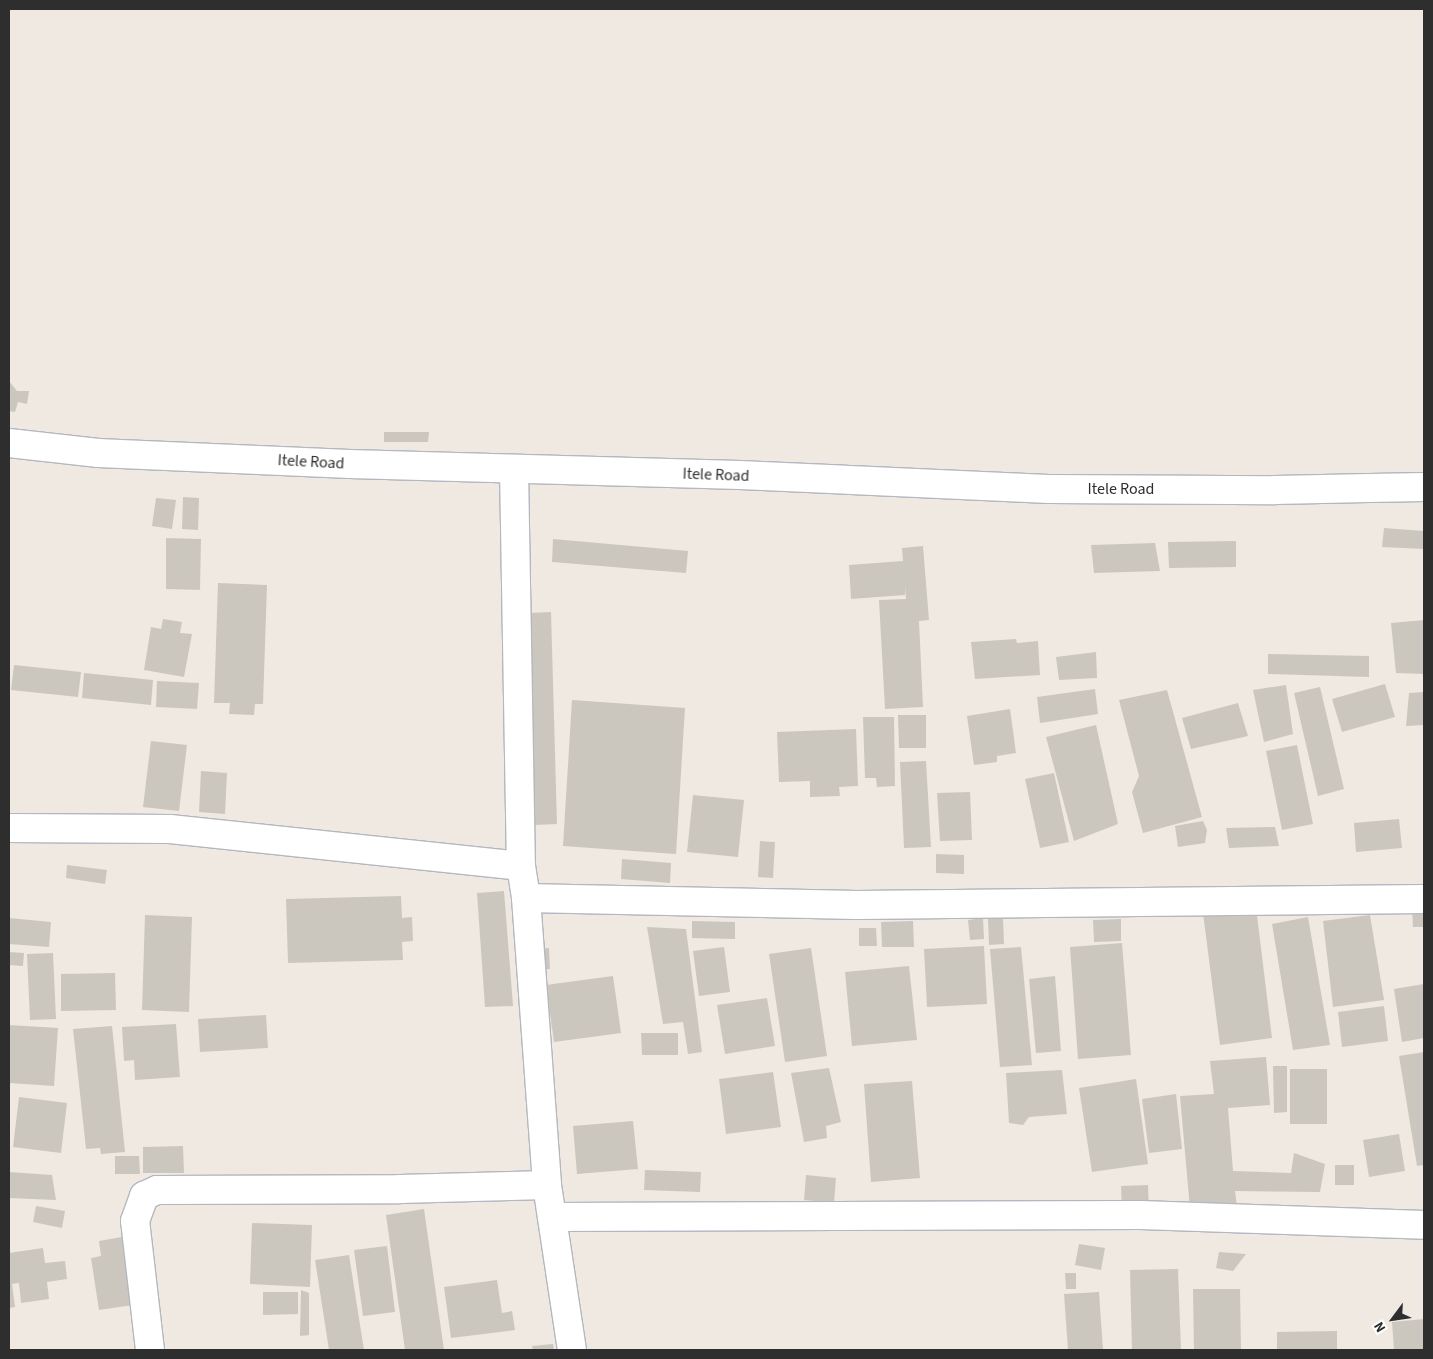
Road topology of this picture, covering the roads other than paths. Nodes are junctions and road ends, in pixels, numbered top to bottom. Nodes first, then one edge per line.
1 (9, 443) edge
2 (514, 469) junction
3 (1424, 487) edge
4 (9, 828) edge
5 (521, 866) junction
6 (526, 898) junction
7 (1424, 899) edge
8 (547, 1185) junction
9 (552, 1217) junction
10 (1424, 1225) edge
11 (150, 1350) edge
12 (572, 1350) edge

1 - 2 street, Itele Road
2 - 3 street, Itele Road
2 - 5 street
4 - 5 street
5 - 6 street
6 - 7 street
6 - 8 street
8 - 9 street
8 - 11 street
9 - 10 street
9 - 12 street

